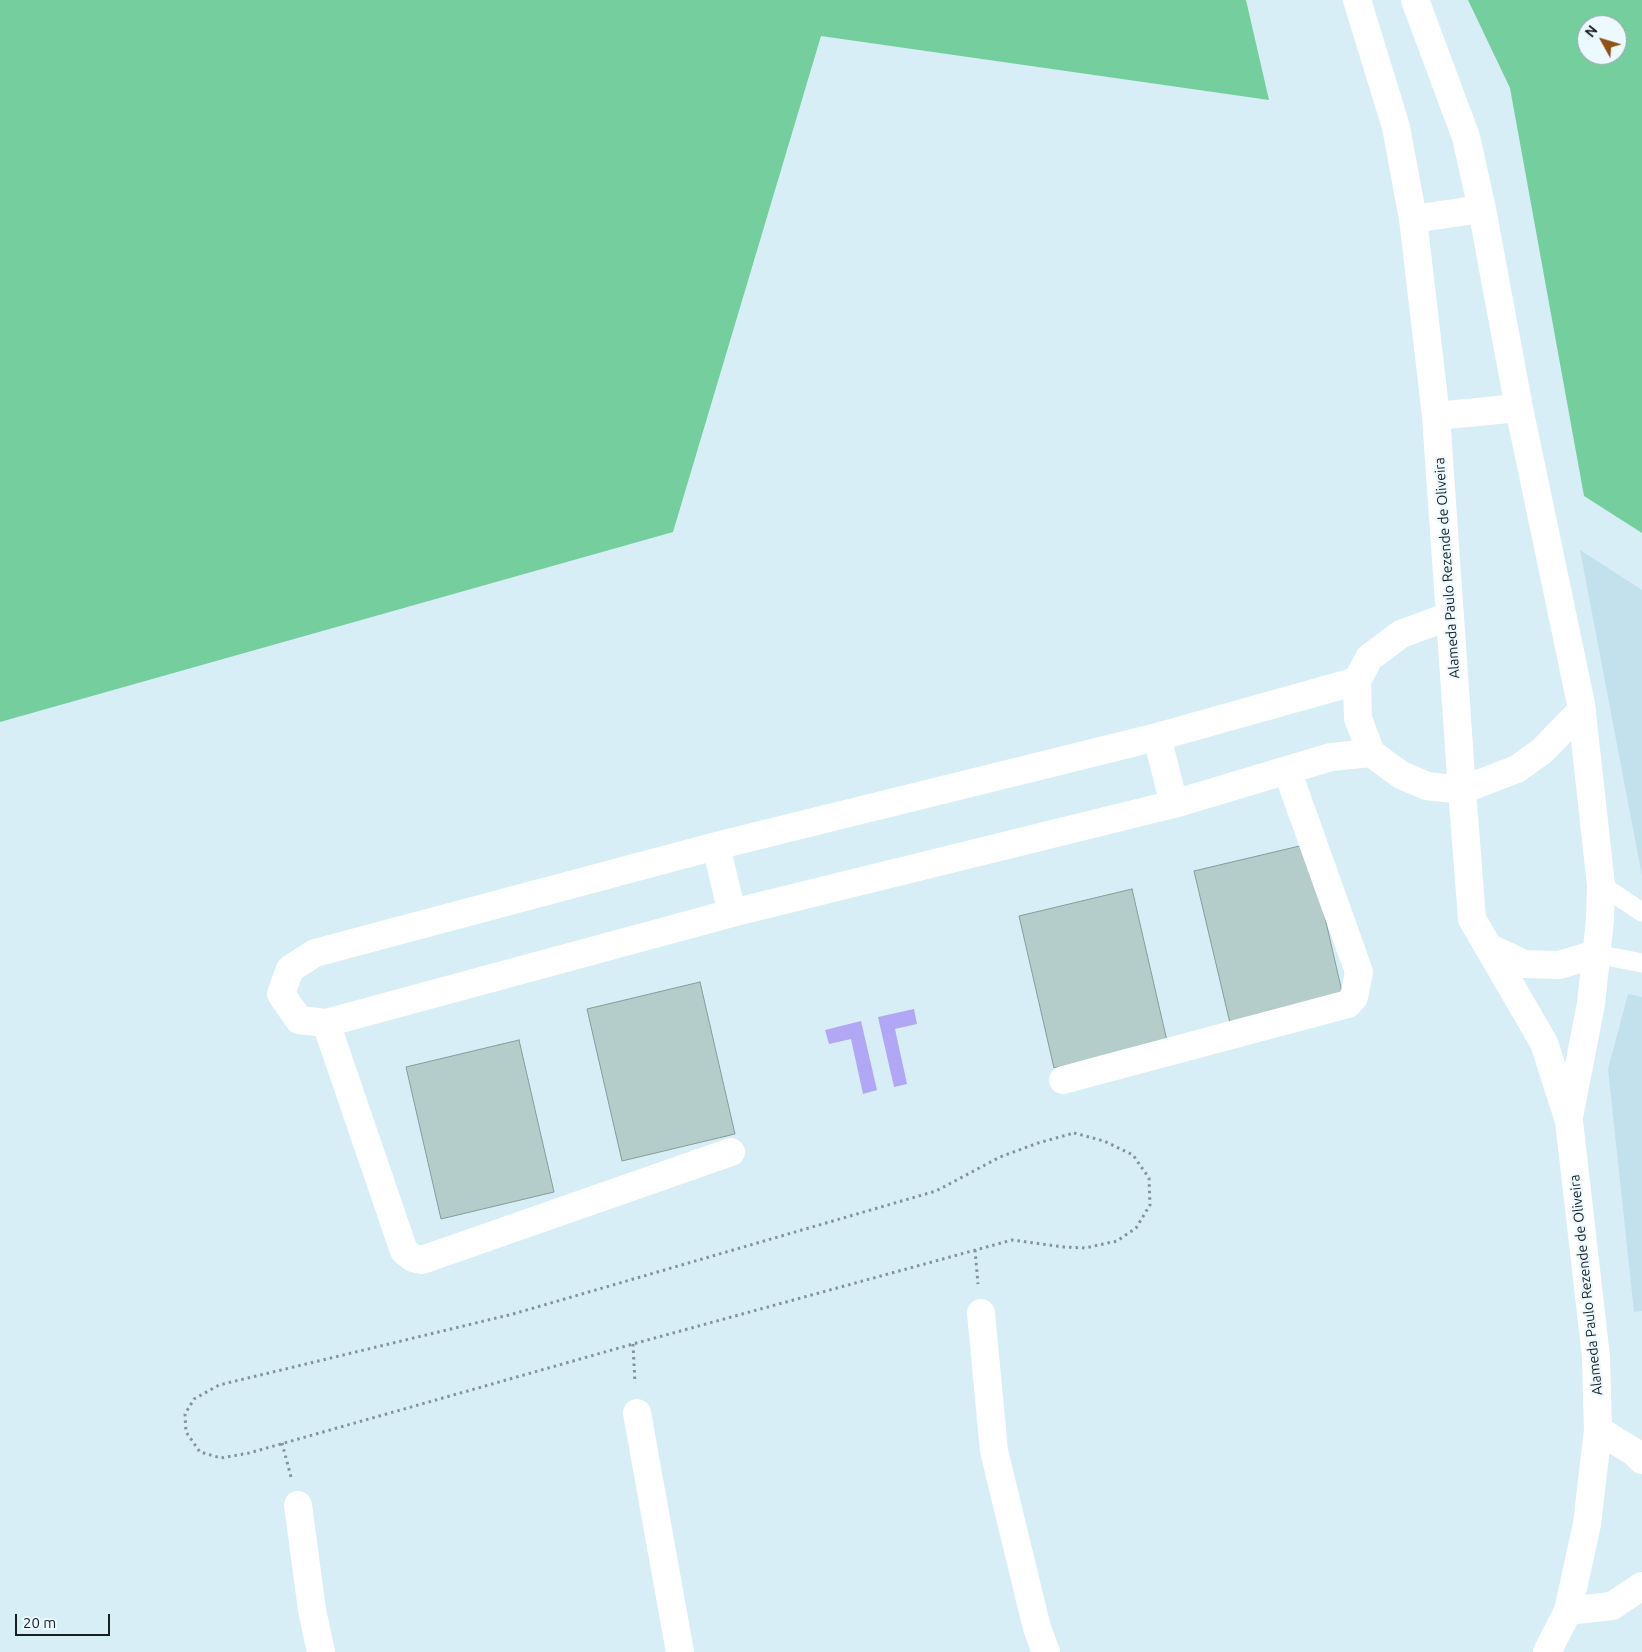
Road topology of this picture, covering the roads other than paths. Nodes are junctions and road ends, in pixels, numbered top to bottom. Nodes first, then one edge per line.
1 (1357, 0) edge
2 (1415, 0) edge
3 (1482, 209) junction
4 (1413, 219) junction
5 (1519, 408) junction
6 (1436, 416) junction
7 (1450, 616) junction
8 (1357, 681) junction
9 (1582, 710) junction
10 (1157, 737) junction
11 (1371, 753) junction
12 (1287, 770) junction
13 (1462, 790) junction
14 (1174, 804) junction
15 (716, 846) junction
16 (1601, 885) junction
17 (1642, 912) edge
18 (732, 913) junction
19 (1488, 947) junction
20 (1596, 954) junction
21 (1642, 963) edge
22 (326, 1023) junction
23 (1063, 1080) dead end
24 (1569, 1121) junction
25 (730, 1152) dead end
26 (981, 1313) dead end
27 (637, 1412) road end
28 (1598, 1430) junction
29 (1642, 1460) edge
30 (298, 1505) dead end
31 (1642, 1586) edge
32 (1568, 1611) junction
33 (321, 1652) edge
34 (680, 1652) edge
35 (1046, 1652) edge
36 (1547, 1652) edge

1 - 4 street, Alameda Paulo Rezende de Oliveira
2 - 3 street, Alameda Paulo Rezende de Oliveira
3 - 4 street
3 - 5 street, Alameda Paulo Rezende de Oliveira
4 - 6 street, Alameda Paulo Rezende de Oliveira
5 - 6 street
5 - 9 street, Alameda Paulo Rezende de Oliveira
6 - 7 street, Alameda Paulo Rezende de Oliveira
7 - 8 street
7 - 13 street, Alameda Paulo Rezende de Oliveira
8 - 10 street
8 - 11 street
9 - 13 street
9 - 16 street, Alameda Paulo Rezende de Oliveira
10 - 14 street
10 - 15 street
11 - 12 street
11 - 13 street
12 - 14 street
12 - 23 street
13 - 19 street, Alameda Paulo Rezende de Oliveira
14 - 18 street
15 - 18 street
15 - 22 street
16 - 17 lane
16 - 20 street, Alameda Paulo Rezende de Oliveira
18 - 22 street
19 - 20 street
19 - 24 street, Alameda Paulo Rezende de Oliveira
20 - 21 lane
20 - 24 street, Alameda Paulo Rezende de Oliveira
22 - 25 street
24 - 28 street, Alameda Paulo Rezende de Oliveira
26 - 35 street
27 - 34 street
28 - 29 street
28 - 32 street, Alameda Paulo Rezende de Oliveira
30 - 33 street
31 - 32 street
32 - 36 street, Alameda Paulo Rezende de Oliveira

